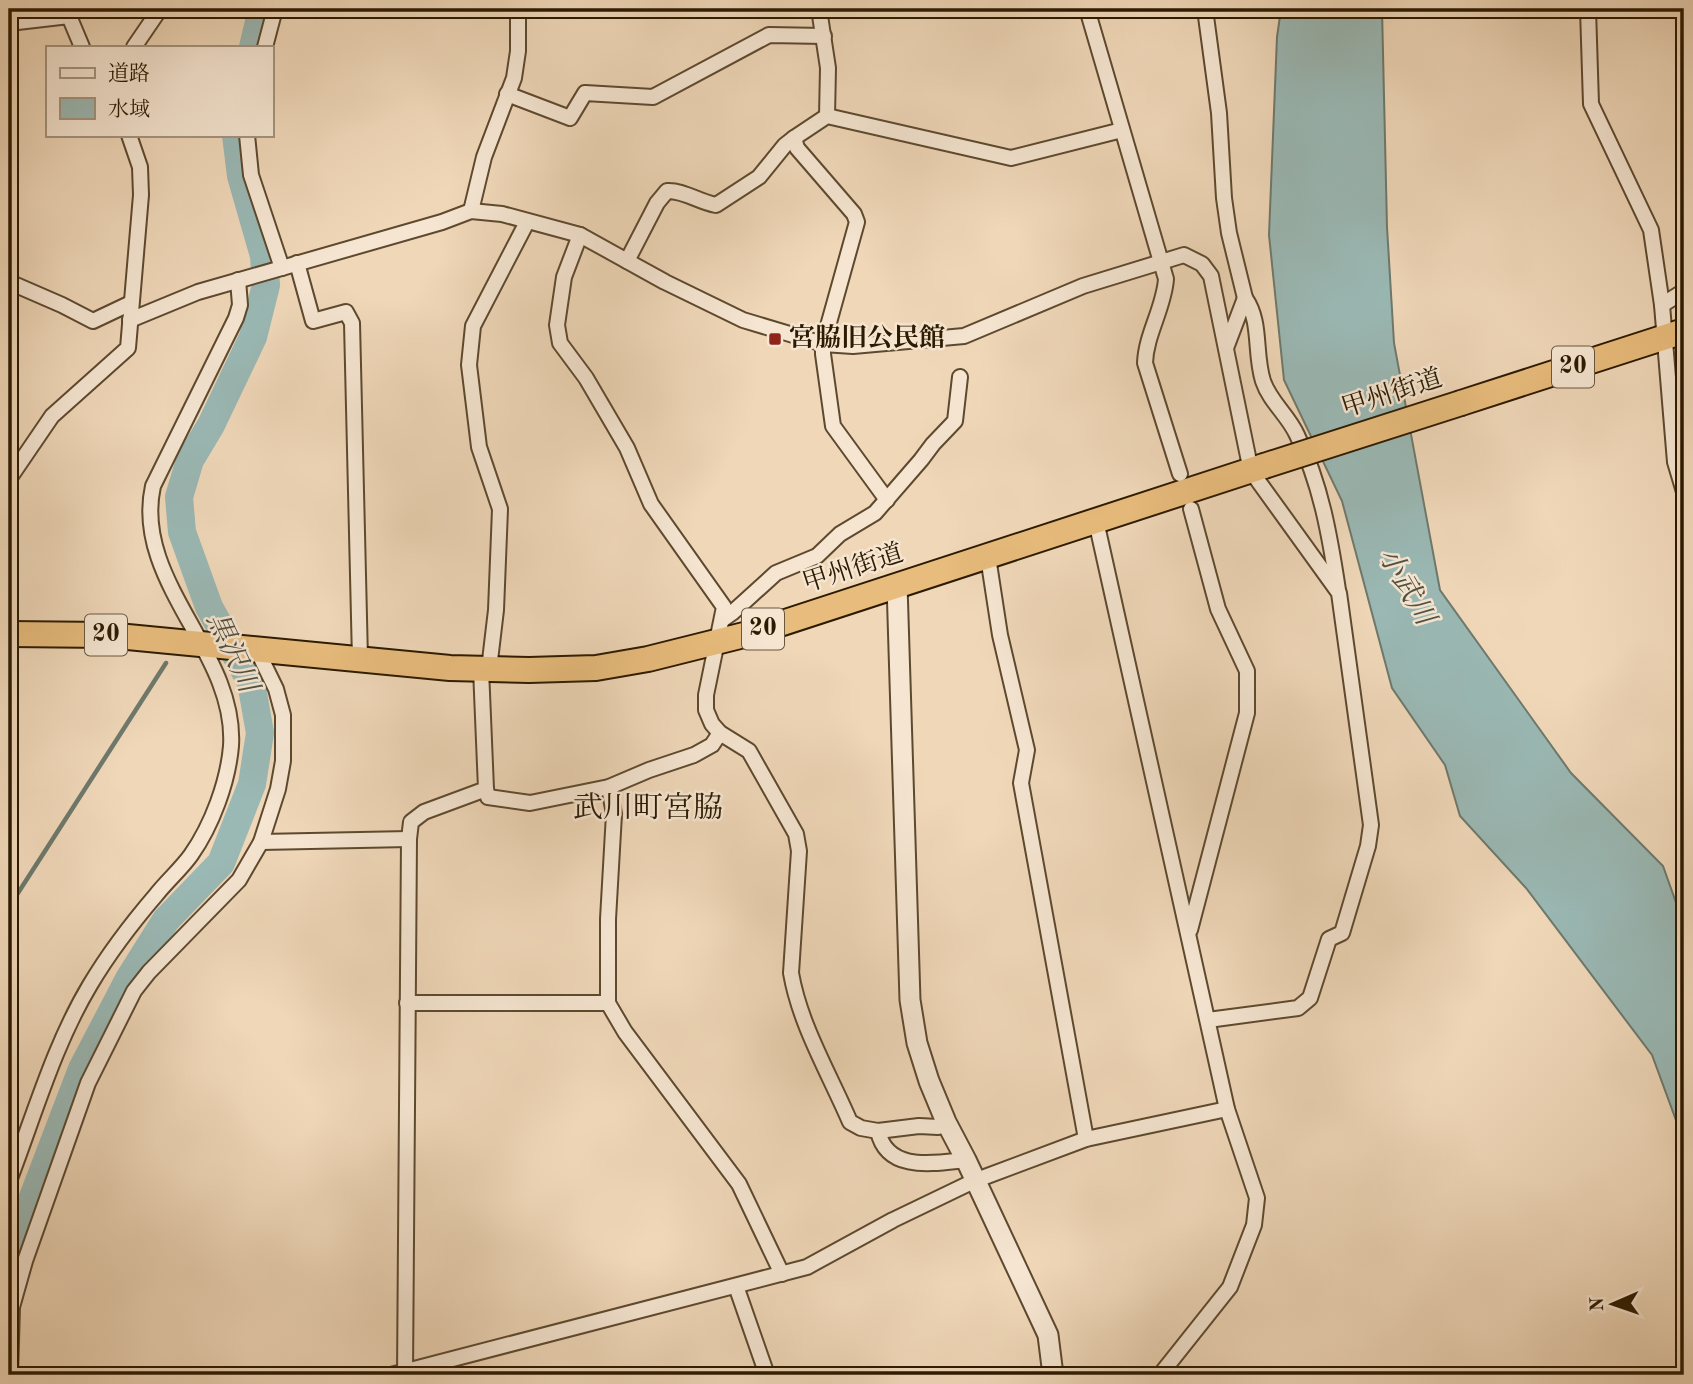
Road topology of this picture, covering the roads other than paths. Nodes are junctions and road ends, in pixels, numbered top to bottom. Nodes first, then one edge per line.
1 (160, 9) edge
2 (275, 9) edge
3 (518, 9) edge
4 (819, 9) edge
5 (1087, 9) edge
6 (1205, 9) edge
7 (1588, 9) edge
8 (9, 23) edge
9 (824, 36) junction
10 (82, 46) edge
11 (135, 46) edge
12 (265, 46) edge
13 (507, 94) junction
14 (827, 116) junction
15 (1122, 130) junction
16 (129, 136) edge
17 (247, 136) edge
18 (794, 138) junction
19 (471, 211) junction
20 (527, 222) junction
21 (580, 236) junction
22 (627, 261) junction
23 (1159, 263) junction
24 (284, 267) junction
25 (240, 279) junction
26 (9, 282) edge
27 (1684, 291) edge
28 (1245, 298) junction
29 (131, 303) junction
30 (1662, 305) junction
31 (130, 320) junction
32 (1674, 334) edge
33 (823, 344) junction
34 (1226, 349) junction
35 (960, 377) dead end
36 (1258, 469) junction
37 (1180, 474) dead end
38 (9, 479) edge
39 (1684, 492) edge
40 (887, 500) junction
41 (1191, 509) dead end
42 (1096, 521) junction
43 (988, 557) junction
44 (897, 586) junction
45 (1339, 593) junction
46 (719, 631) junction
47 (9, 635) edge
48 (202, 646) junction
49 (257, 650) junction
50 (360, 659) junction
51 (485, 669) junction
52 (720, 733) junction
53 (609, 788) junction
54 (486, 789) junction
55 (408, 839) junction
56 (261, 842) junction
57 (1189, 932) junction
58 (407, 1003) junction
59 (608, 1003) junction
60 (1208, 1020) junction
61 (1227, 1109) junction
62 (946, 1122) junction
63 (878, 1131) junction
64 (1086, 1139) junction
65 (967, 1160) junction
66 (9, 1181) edge
67 (974, 1181) junction
68 (782, 1274) junction
69 (736, 1286) junction
70 (401, 1374) edge
71 (10, 1375) edge
72 (766, 1375) edge
73 (1053, 1375) edge
74 (1160, 1375) edge

1 - 11 street
2 - 12 street
3 - 13 street
4 - 9 street
5 - 15 street
6 - 28 street
7 - 30 street
8 - 10 street
9 - 13 street
9 - 14 street
13 - 19 street
14 - 15 street
14 - 18 street
15 - 23 street
16 - 29 street
17 - 24 street
18 - 22 street
18 - 33 street
19 - 20 street
19 - 24 street
20 - 21 street
20 - 51 street
21 - 22 street
21 - 46 street
22 - 33 street
23 - 33 street
23 - 34 street
23 - 37 street
24 - 25 street
24 - 50 street
25 - 31 street
25 - 48 street
26 - 29 street
27 - 30 street
28 - 34 street
28 - 45 street
29 - 31 street
30 - 32 street
31 - 38 street
32 - 36 highway, 甲州街道 / 20, bridge
32 - 39 street
33 - 40 street
34 - 36 street
35 - 40 street
36 - 42 highway, 甲州街道 / 20
36 - 45 street
40 - 46 street
41 - 57 street
42 - 43 highway, 甲州街道 / 20
42 - 57 street
43 - 44 highway, 甲州街道 / 20
43 - 64 street
44 - 46 highway, 甲州街道 / 20
44 - 62 street
45 - 60 street
46 - 51 highway, 甲州街道 / 20
46 - 52 street
47 - 48 highway, 甲州街道 / 20
48 - 49 highway, 甲州街道 / 20
48 - 66 street
49 - 50 highway, 甲州街道 / 20
49 - 56 street
50 - 51 highway, 甲州街道 / 20
51 - 54 street
52 - 53 street
52 - 63 street
53 - 54 street
53 - 59 street
54 - 55 street
55 - 56 street
55 - 58 street
56 - 71 street
57 - 60 street
58 - 59 street
58 - 70 street
59 - 68 street
60 - 61 street
61 - 64 street
61 - 74 street
62 - 63 street
62 - 65 street
63 - 65 street
64 - 67 street
65 - 67 street
67 - 68 street
67 - 73 street
68 - 69 street
69 - 70 street
69 - 72 street

